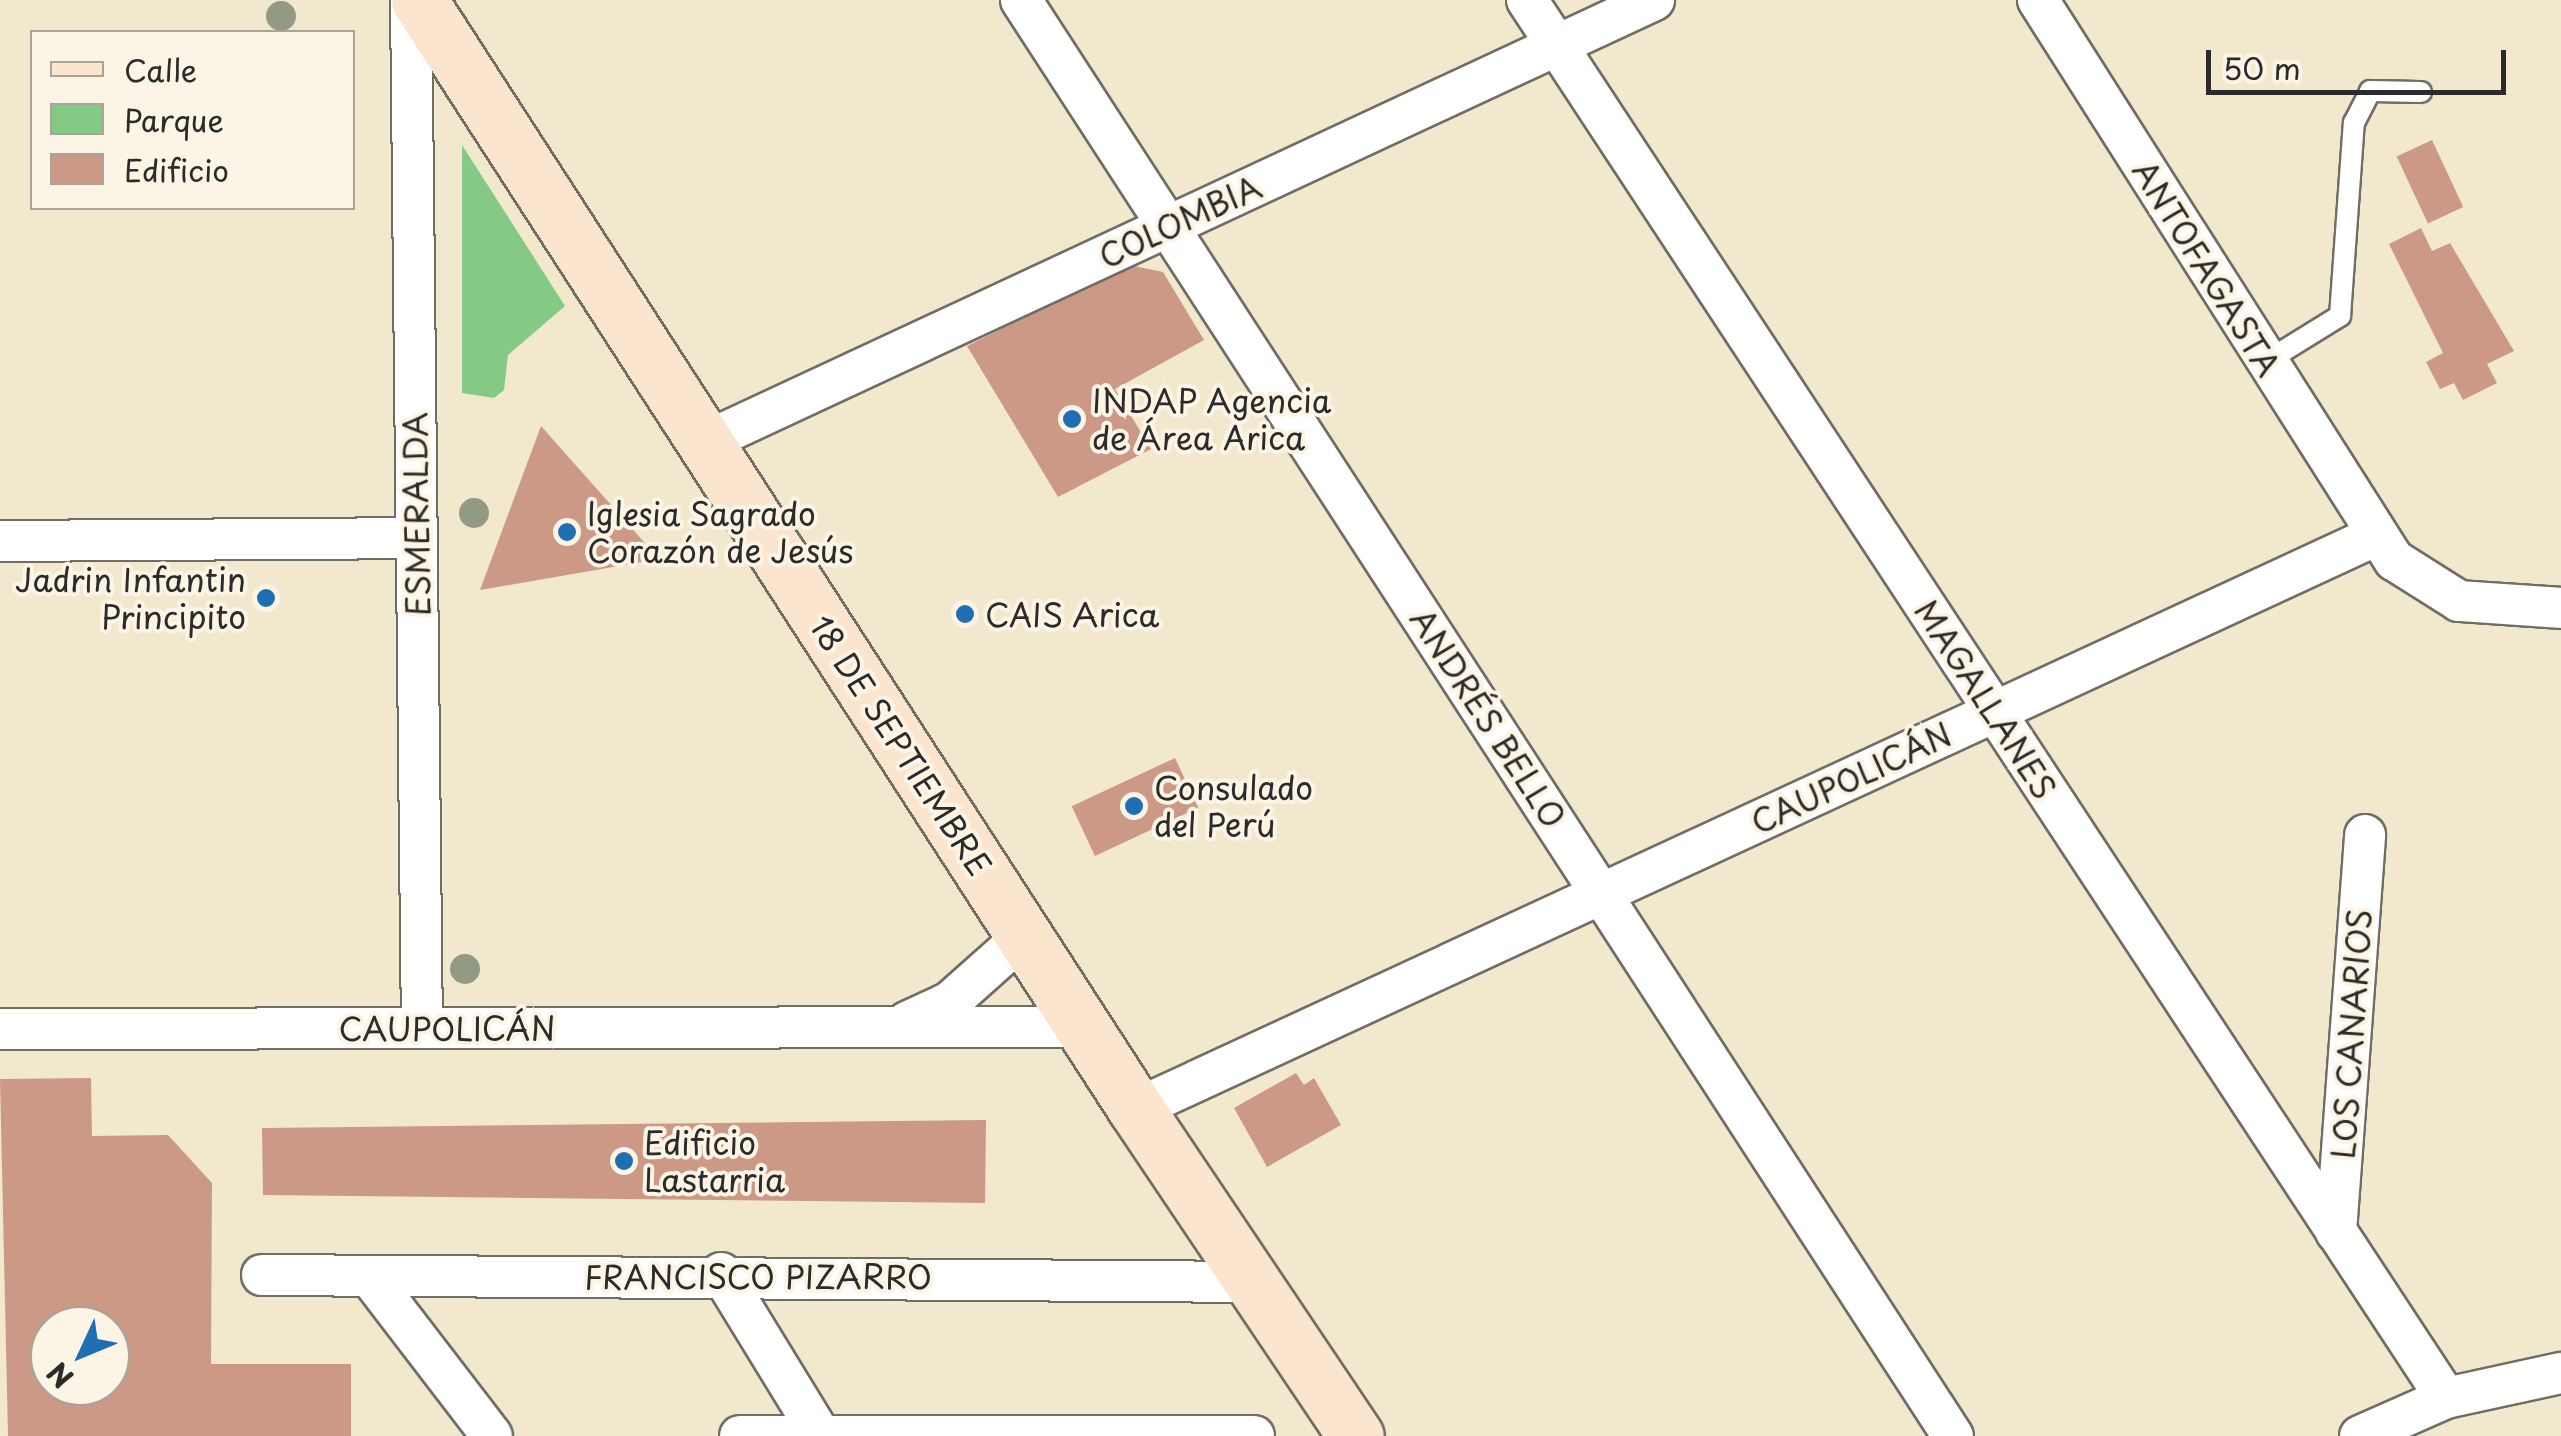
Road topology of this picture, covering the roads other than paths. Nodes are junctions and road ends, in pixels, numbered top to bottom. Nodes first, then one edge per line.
1 (411, 0) edge
2 (419, 0) edge
3 (1021, 0) edge
4 (1527, 0) edge
5 (1654, 0) edge
6 (2038, 0) edge
7 (1556, 46) junction
8 (2421, 92) dead end
9 (1167, 227) junction
10 (2267, 361) junction
11 (705, 442) junction
12 (2377, 536) junction
13 (416, 538) junction
14 (0, 541) edge
15 (2561, 608) edge
16 (1994, 712) junction
17 (2366, 836) dead end
18 (1602, 893) junction
19 (1024, 936) junction
20 (894, 1026) junction
21 (1082, 1027) junction
22 (422, 1028) junction
23 (0, 1029) edge
24 (1136, 1109) junction
25 (2336, 1232) junction
26 (721, 1273) junction
27 (262, 1275) dead end
28 (370, 1277) junction
29 (1254, 1282) junction
30 (2561, 1372) edge
31 (2446, 1398) junction
32 (818, 1431) junction
33 (492, 1436) edge
34 (740, 1436) edge
35 (1254, 1436) edge
36 (1356, 1436) edge
37 (1953, 1436) edge
38 (2360, 1436) edge

1 - 13 street, ESMERALDA
2 - 11 main road, 18 DE SEPTIEMBRE
3 - 9 street, ANDRÉS BELLO
4 - 7 street, MAGALLANES
5 - 7 street, COLOMBIA
6 - 10 street, ANTOFAGASTA
7 - 9 street, COLOMBIA
7 - 16 street, MAGALLANES
8 - 10 lane
9 - 11 street, COLOMBIA
9 - 18 street, ANDRÉS BELLO
10 - 12 street, ANTOFAGASTA
11 - 19 main road, 18 DE SEPTIEMBRE
12 - 15 street
12 - 16 street, CAUPOLICÁN
13 - 14 street
13 - 22 street, ESMERALDA
16 - 18 street, CAUPOLICÁN
16 - 25 street, MAGALLANES
17 - 25 street, LOS CANARIOS
18 - 24 street, CAUPOLICÁN
18 - 37 street, ANDRÉS BELLO
19 - 20 street, CAUPOLICÁN
19 - 21 main road, 18 DE SEPTIEMBRE
20 - 21 street, CAUPOLICÁN
20 - 22 street, CAUPOLICÁN
21 - 24 main road, 18 DE SEPTIEMBRE
22 - 23 street, CAUPOLICÁN
24 - 29 main road, 18 DE SEPTIEMBRE
25 - 31 street, MAGALLANES
26 - 28 street, FRANCISCO PIZARRO
26 - 29 street, FRANCISCO PIZARRO
26 - 32 street
27 - 28 street, FRANCISCO PIZARRO
28 - 33 street
29 - 36 main road, 18 DE SEPTIEMBRE
30 - 31 street
31 - 38 street
32 - 34 street
32 - 35 street

